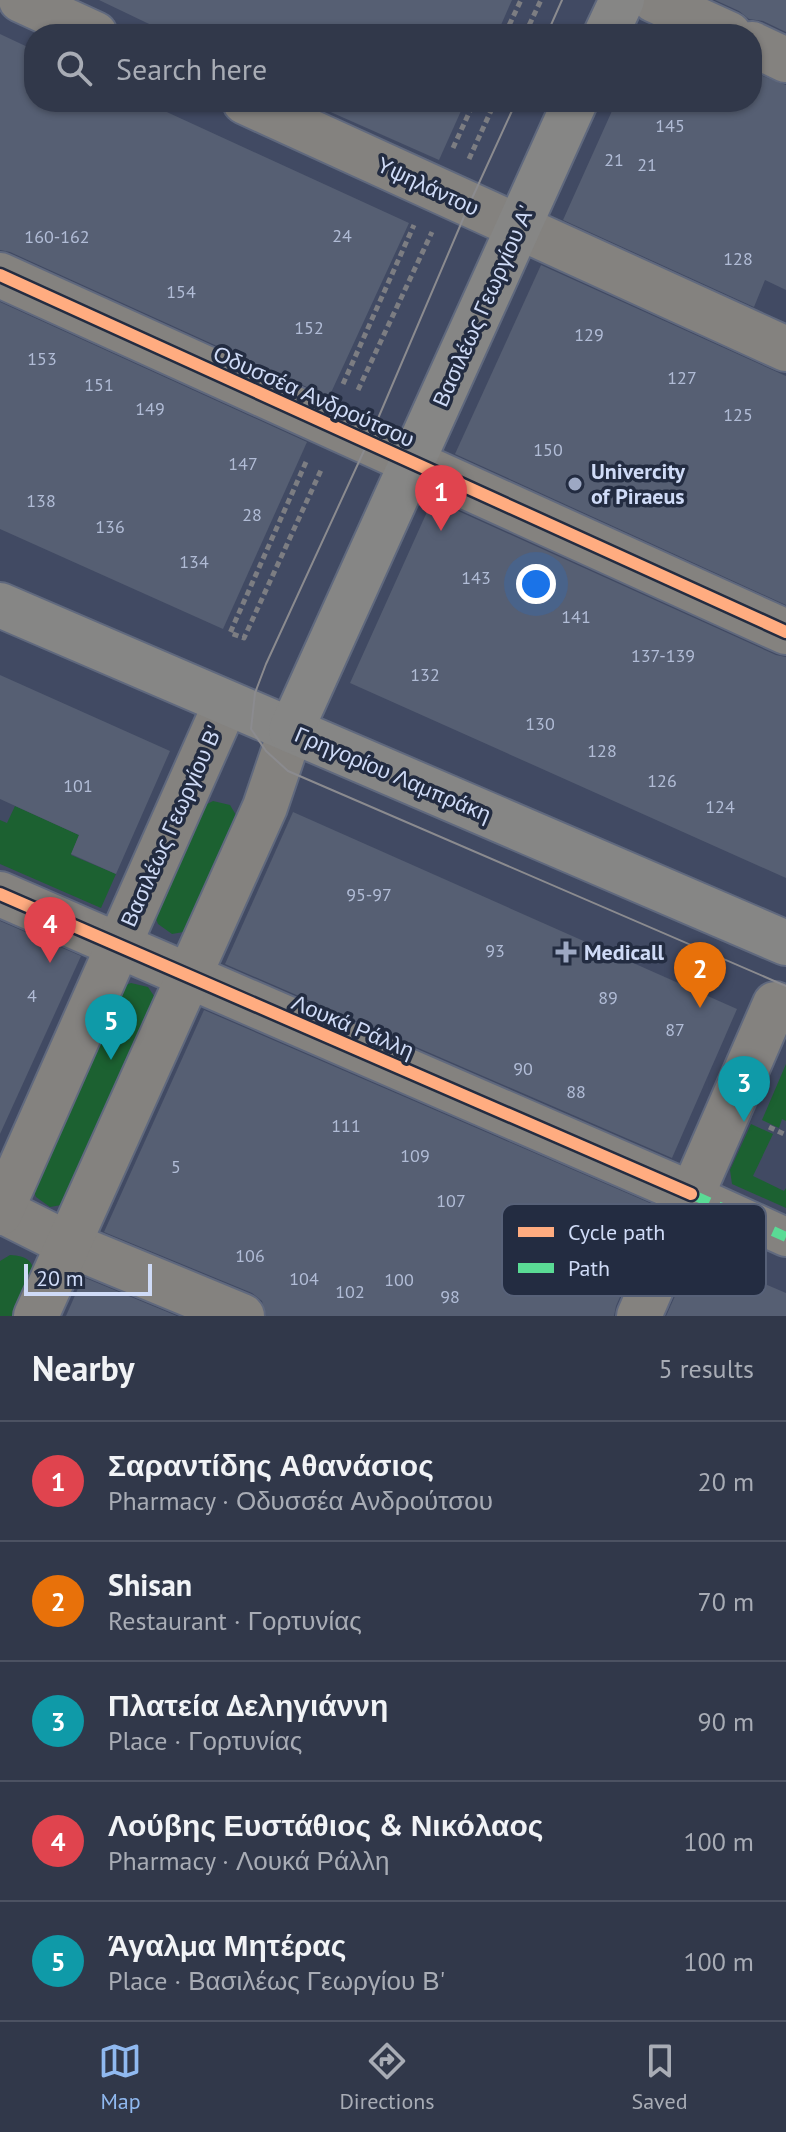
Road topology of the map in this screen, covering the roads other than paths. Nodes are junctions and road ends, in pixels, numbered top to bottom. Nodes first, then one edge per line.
1 (21, 0) edge
2 (622, 0) edge
3 (654, 0) edge
4 (73, 24) edge
5 (611, 24) edge
6 (707, 24) edge
7 (762, 49) edge
8 (786, 60) edge
9 (267, 112) edge
10 (571, 112) edge
11 (519, 227) junction
12 (0, 275) edge
13 (786, 349) edge
14 (412, 462) junction
15 (0, 605) edge
16 (786, 632) edge
17 (226, 703) junction
18 (291, 730) junction
19 (0, 894) edge
20 (786, 943) edge
21 (118, 946) junction
22 (188, 976) junction
23 (775, 1004) dead end
24 (691, 1194) junction
25 (687, 1204) edge
26 (713, 1204) edge
27 (0, 1211) edge
28 (766, 1228) edge
29 (786, 1237) edge
30 (68, 1244) junction
31 (648, 1296) edge
32 (36, 1316) edge
33 (242, 1316) edge
34 (639, 1316) edge

1 - 4 street
2 - 5 main road
3 - 6 street
7 - 8 street
9 - 11 street, Υψηλάντου
10 - 11 main road, Βασιλέως Γεωργίου Α'
11 - 13 street, Υψηλάντου
11 - 14 main road, Βασιλέως Γεωργίου Α'
12 - 14 street, Οδυσσέα Ανδρούτσου
14 - 16 street, Οδυσσέα Ανδρούτσου
14 - 18 main road, Βασιλέως Γεωργίου Α'
15 - 17 main road, Γρηγορίου Λαμπράκη
17 - 18 main road, Γρηγορίου Λαμπράκη
17 - 21 street, Βασιλέως Γεωργίου Β'
18 - 20 main road, Γρηγορίου Λαμπράκη
18 - 22 street
19 - 21 street, Λουκά Ράλλη
21 - 22 street, Λουκά Ράλλη
21 - 27 street, Βασιλέως Γεωργίου Β'
22 - 24 street, Λουκά Ράλλη
22 - 30 street
23 - 24 street
24 - 25 street
24 - 26 street, Λουκά Ράλλη
27 - 30 street
28 - 29 street, Λουκά Ράλλη
30 - 32 street
30 - 33 street
31 - 34 street

